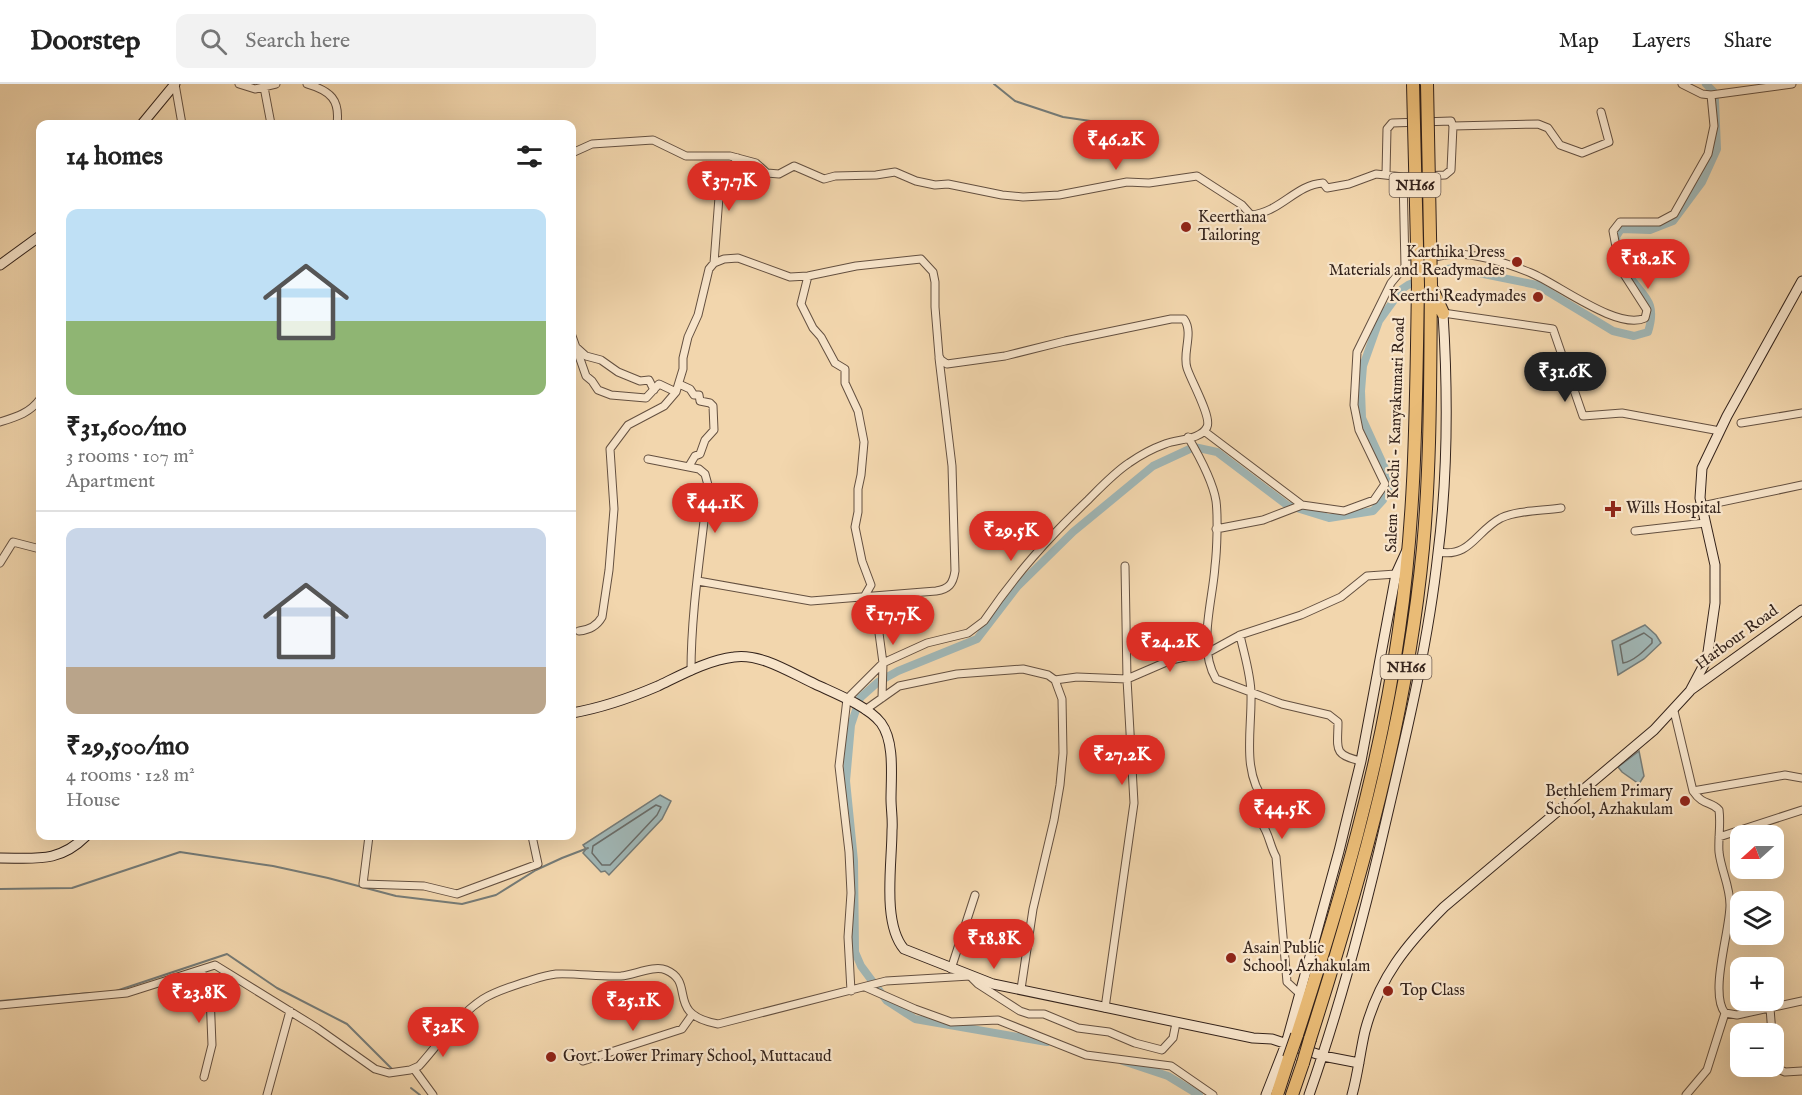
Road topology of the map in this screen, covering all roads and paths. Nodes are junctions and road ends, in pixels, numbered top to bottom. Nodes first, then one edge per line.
1 (175, 84) edge
2 (239, 84) edge
3 (276, 84) edge
4 (307, 84) edge
5 (1413, 84) edge
6 (1427, 84) edge
7 (1682, 84) edge
8 (1792, 84) edge
9 (264, 87) junction
10 (1711, 95) junction
11 (1602, 112) dead end
12 (145, 120) edge
13 (182, 120) edge
14 (270, 120) edge
15 (339, 120) edge
16 (1453, 126) junction
17 (576, 151) edge
18 (738, 158) junction
19 (1386, 174) junction
20 (1403, 177) junction
21 (36, 239) edge
22 (714, 263) junction
23 (0, 265) edge
24 (1405, 266) junction
25 (808, 276) junction
26 (1802, 281) edge
27 (1431, 285) junction
28 (1443, 313) junction
29 (576, 346) edge
30 (576, 349) edge
31 (939, 356) junction
32 (1416, 378) junction
33 (1430, 378) junction
34 (679, 384) junction
35 (654, 390) junction
36 (676, 392) junction
37 (36, 403) edge
38 (1802, 413) edge
39 (0, 422) edge
40 (1741, 423) dead end
41 (1204, 431) junction
42 (1720, 431) junction
43 (1188, 438) junction
44 (648, 459) dead end
45 (689, 466) junction
46 (1802, 485) edge
47 (1302, 505) junction
48 (1702, 506) junction
49 (1561, 508) dead end
50 (1705, 523) junction
51 (1216, 529) junction
52 (1635, 531) dead end
53 (1408, 547) junction
54 (36, 548) edge
55 (1439, 552) junction
56 (0, 562) edge
57 (1125, 566) dead end
58 (1396, 574) junction
59 (698, 581) junction
60 (874, 596) junction
61 (864, 597) junction
62 (1802, 610) edge
63 (579, 631) dead end
64 (1240, 634) junction
65 (1209, 652) junction
66 (883, 663) junction
67 (691, 671) junction
68 (1127, 679) junction
69 (1055, 680) junction
70 (1690, 691) junction
71 (1251, 693) junction
72 (882, 698) junction
73 (848, 700) junction
74 (865, 710) junction
75 (1674, 711) junction
76 (576, 712) edge
77 (1361, 761) junction
78 (1802, 778) edge
79 (1693, 791) junction
80 (1802, 810) edge
81 (1719, 837) junction
82 (82, 840) edge
83 (368, 840) edge
84 (533, 840) edge
85 (0, 858) edge
86 (975, 895) dead end
87 (951, 969) junction
88 (201, 970) junction
89 (970, 976) junction
90 (865, 987) junction
91 (1021, 989) junction
92 (851, 991) junction
93 (1300, 994) junction
94 (1802, 1001) edge
95 (0, 1005) edge
96 (1784, 1005) edge
97 (1105, 1008) junction
98 (290, 1011) junction
99 (1756, 1011) edge
100 (1725, 1013) junction
101 (692, 1015) junction
102 (1176, 1023) junction
103 (1286, 1044) junction
104 (1323, 1056) junction
105 (583, 1061) dead end
106 (1359, 1063) junction
107 (414, 1069) junction
108 (1802, 1071) edge
109 (1784, 1072) edge
110 (204, 1077) dead end
111 (267, 1095) edge
112 (433, 1095) edge
113 (1213, 1095) edge
114 (1266, 1095) edge
115 (1277, 1095) edge
116 (1292, 1095) edge
117 (1309, 1095) edge
118 (1352, 1095) edge
119 (1686, 1095) edge

1 - 12 street
1 - 13 street
2 - 9 street
3 - 9 street
4 - 15 street
5 - 32 highway, Salem - Kochi - Kanyakumari Road / NH66, bridge
6 - 27 highway, Salem - Kochi - Kanyakumari Road / NH66, bridge
7 - 10 street
8 - 10 street
9 - 14 street
10 - 24 street
11 - 16 street
16 - 19 street
16 - 20 street
17 - 18 street
18 - 19 street
18 - 22 street
19 - 20 street
20 - 24 street
21 - 23 street
22 - 25 street
22 - 34 street
24 - 47 street
25 - 31 street
25 - 61 street
26 - 42 street
27 - 28 highway
27 - 33 highway, Salem - Kochi - Kanyakumari Road / NH66
28 - 42 street
28 - 55 street
29 - 35 street
30 - 35 street
31 - 41 street
31 - 60 street
32 - 33 highway
32 - 53 highway, Salem - Kochi - Kanyakumari Road / NH66
33 - 116 highway, Salem - Kochi - Kanyakumari Road / NH66, bridge
34 - 36 street
34 - 45 street
35 - 36 street
36 - 63 street
37 - 39 street
38 - 40 street
41 - 43 street
41 - 47 street
42 - 48 street
43 - 51 street
43 - 66 street
44 - 45 street
45 - 59 street
46 - 48 street
47 - 51 street
48 - 50 street
49 - 55 street
50 - 52 street
50 - 70 street
51 - 65 street
53 - 58 street
53 - 115 highway, Salem - Kochi - Kanyakumari Road / NH66, bridge
54 - 56 street
55 - 104 street
57 - 68 street
58 - 64 street
58 - 77 street
59 - 61 street
59 - 67 street
60 - 61 street
60 - 66 street
62 - 70 street, Harbour Road
64 - 65 street
64 - 71 street
65 - 68 street
65 - 71 street
66 - 72 street
66 - 73 street
67 - 73 street
67 - 76 street
68 - 69 street
68 - 97 street
69 - 72 street
69 - 91 street
70 - 75 street
71 - 77 street
71 - 93 street
72 - 74 street
73 - 74 street
73 - 92 street
74 - 87 street
75 - 79 street
75 - 106 street
77 - 93 street
78 - 79 street
79 - 81 street
80 - 81 street
81 - 100 street
82 - 85 street
83 - 84 street
86 - 87 street
87 - 89 street
88 - 95 street
88 - 98 street
88 - 110 street
89 - 90 street
89 - 91 street
89 - 102 street
90 - 92 street
90 - 113 street
91 - 97 street
92 - 101 street
93 - 103 street
94 - 96 street
97 - 102 street
98 - 107 street
98 - 111 street
99 - 100 street
100 - 119 street
101 - 105 street
101 - 107 street
102 - 103 street
103 - 104 street
103 - 114 street
104 - 106 street
104 - 117 street
106 - 118 street
107 - 112 street
108 - 109 street

